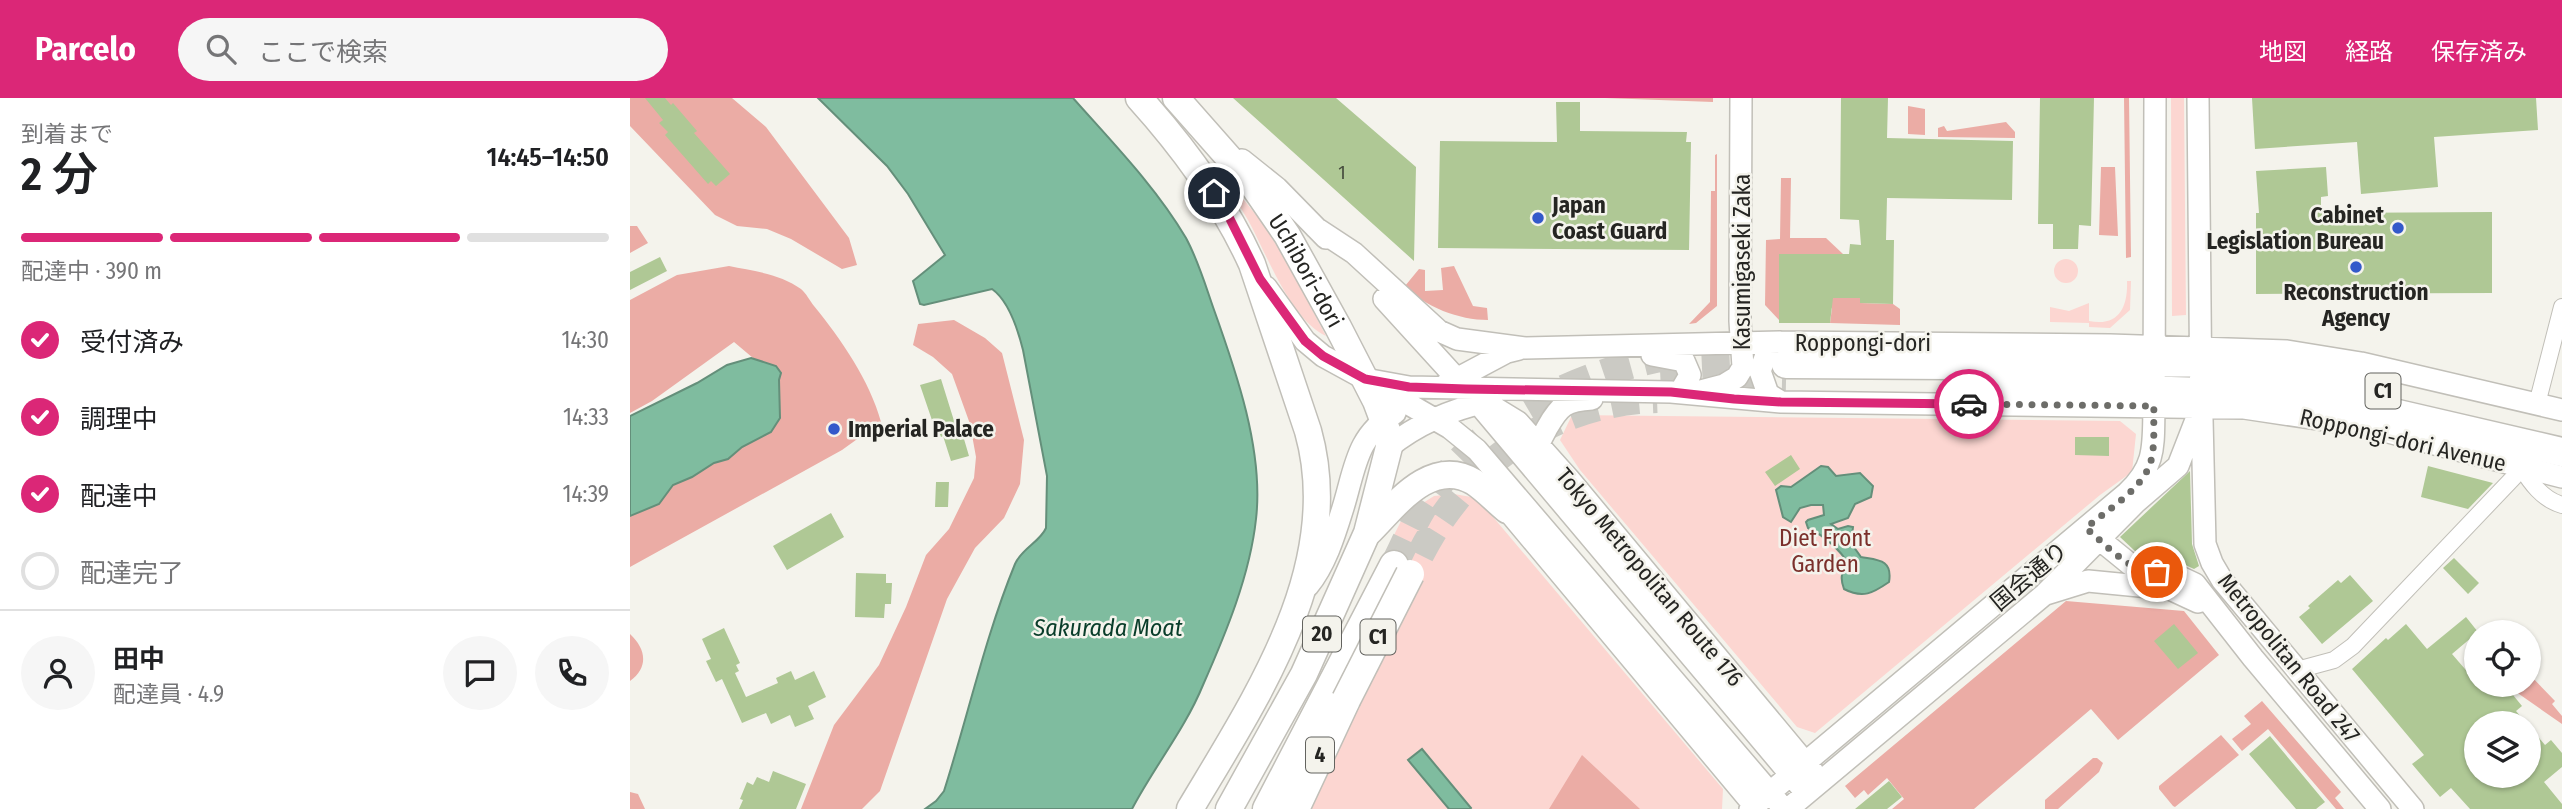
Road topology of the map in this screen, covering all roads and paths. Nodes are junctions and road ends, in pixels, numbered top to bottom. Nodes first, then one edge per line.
1 (1139, 98) edge
2 (1176, 98) edge
3 (1741, 98) edge
4 (2155, 98) edge
5 (2198, 98) edge
6 (1205, 130) junction
7 (1316, 228) junction
8 (1252, 264) junction
9 (2562, 307) edge
10 (1741, 344) junction
11 (1643, 346) junction
12 (1525, 348) junction
13 (2155, 376) junction
14 (1780, 377) junction
15 (2201, 377) junction
16 (1365, 379) junction
17 (1681, 392) junction
18 (1465, 395) junction
19 (1411, 404) junction
20 (2537, 404) junction
21 (2562, 410) edge
22 (1434, 420) junction
23 (1384, 421) junction
24 (2562, 433) edge
25 (1538, 444) junction
26 (1389, 447) junction
27 (1478, 450) junction
28 (2562, 452) edge
29 (2520, 466) junction
30 (1537, 474) junction
31 (2562, 477) edge
32 (2562, 505) edge
33 (1507, 510) junction
34 (2092, 533) junction
35 (1367, 534) junction
36 (2045, 594) junction
37 (1300, 597) junction
38 (2238, 639) junction
39 (2297, 670) junction
40 (1346, 700) junction
41 (1798, 768) junction
42 (1814, 787) junction
43 (1757, 804) edge
44 (1190, 809) edge
45 (1229, 809) edge
46 (1267, 809) edge
47 (1275, 809) edge
48 (1295, 809) edge
49 (1785, 809) edge
50 (2380, 809) edge
51 (2413, 809) edge

1 - 8 highway, Uchibori-dori / 20
2 - 6 highway, Uchibori-dori / 20
3 - 10 main road, Kasumigaseki Zaka
4 - 13 main road, 国会通り
5 - 15 main road, 国会通り
6 - 7 main road, Tokyo Metropolitan Route 176
6 - 16 highway, Uchibori-dori / 20
7 - 12 main road
7 - 18 main road, Tokyo Metropolitan Route 176
8 - 16 main road, Roppongi-dori
8 - 37 highway, Uchibori-dori / 20
9 - 20 street
10 - 11 main road, Roppongi-dori
10 - 14 main road, Roppongi-dori
10 - 14 main road
10 - 17 main road, Kasumigaseki Zaka
11 - 12 main road, Roppongi-dori
11 - 17 main road
12 - 18 main road
13 - 14 highway
13 - 14 main road, Roppongi-dori
13 - 14 highway
13 - 15 main road, Roppongi-dori
13 - 15 main road
13 - 34 main road, 国会通り
14 - 17 main road, Roppongi-dori
15 - 20 main road
15 - 24 highway, C1
15 - 28 highway, C1
15 - 29 main road, Roppongi-dori Avenue
15 - 34 main road, 国会通り
15 - 39 main road, Metropolitan Road 247
16 - 18 main road, Roppongi-dori
16 - 19 main road, Tokyo Metropolitan Route 176
16 - 23 highway, Uchibori-dori / 20
17 - 18 main road, Roppongi-dori
17 - 25 main road
18 - 19 main road
18 - 22 main road, Roppongi-dori
18 - 25 main road, Tokyo Metropolitan Route 176
18 - 27 main road
18 - 30 main road, Tokyo Metropolitan Route 176
19 - 22 main road, Tokyo Metropolitan Route 176
19 - 23 main road
20 - 21 main road
22 - 26 main road, Roppongi-dori
22 - 27 main road, Tokyo Metropolitan Route 176
22 - 33 main road, Tokyo Metropolitan Route 176
23 - 26 highway, Uchibori-dori / 20
23 - 37 main road
25 - 30 main road
25 - 41 main road, Tokyo Metropolitan Route 176
26 - 35 highway, Uchibori-dori / 20
27 - 43 main road, Tokyo Metropolitan Route 176
29 - 31 main road, Roppongi-dori Avenue
29 - 32 street
29 - 39 street
30 - 41 main road, Tokyo Metropolitan Route 176
33 - 35 highway
33 - 43 main road, Tokyo Metropolitan Route 176
34 - 36 main road, 国会通り
34 - 38 main road, Metropolitan Road 247
34 - 41 main road, 国会通り
35 - 45 highway, Uchibori-dori / 20
36 - 38 main road, Metropolitan Road 247
36 - 42 main road, 国会通り
37 - 44 highway, Uchibori-dori / 20
38 - 50 main road, Metropolitan Road 247
39 - 51 main road, Metropolitan Road 247
40 - 46 highway, C1, bridge
40 - 47 highway, C1
40 - 48 highway, 4
41 - 42 main road, Tokyo Metropolitan Route 176
41 - 43 main road, 国会通り
42 - 49 main road, 国会通り
43 - 49 main road, Tokyo Metropolitan Route 176

